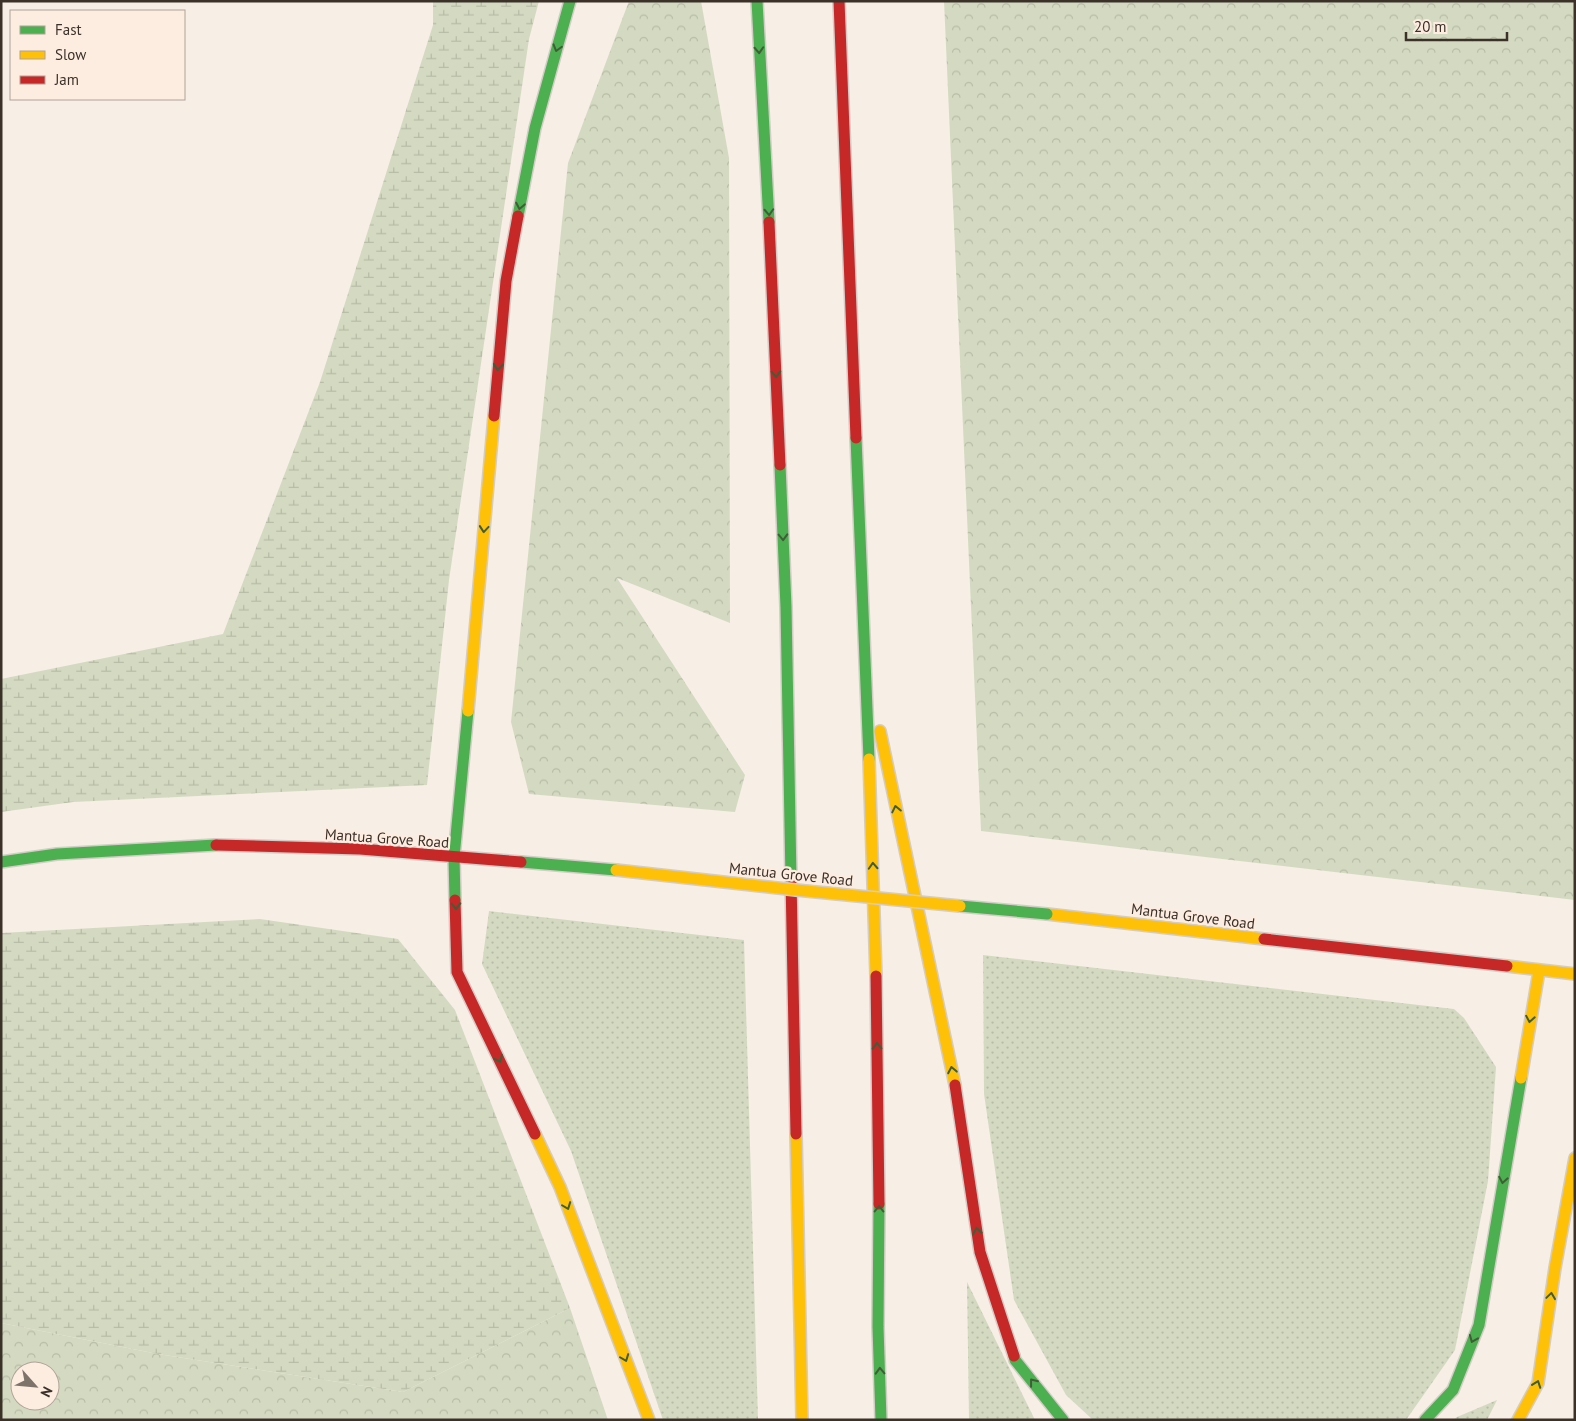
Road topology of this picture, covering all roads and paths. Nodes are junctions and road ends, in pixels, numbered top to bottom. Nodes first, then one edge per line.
1 (570, 1) edge
2 (757, 1) edge
3 (839, 1) edge
4 (864, 657) junction
5 (454, 857) junction
6 (1, 862) edge
7 (1539, 971) junction
8 (1575, 974) edge
9 (1575, 1158) edge
10 (649, 1420) edge
11 (802, 1420) edge
12 (882, 1420) edge
13 (1063, 1420) edge
14 (1425, 1420) edge
15 (1518, 1420) edge

1 -> 5 main road
2 -> 11 main road
3 - 4 main road
12 -> 4 main road
13 -> 4 main road
5 - 6 main road, Mantua Grove Road
5 - 7 main road, Mantua Grove Road, bridge
5 -> 10 main road
7 - 8 main road, Mantua Grove Road
7 -> 14 main road
15 -> 9 main road

